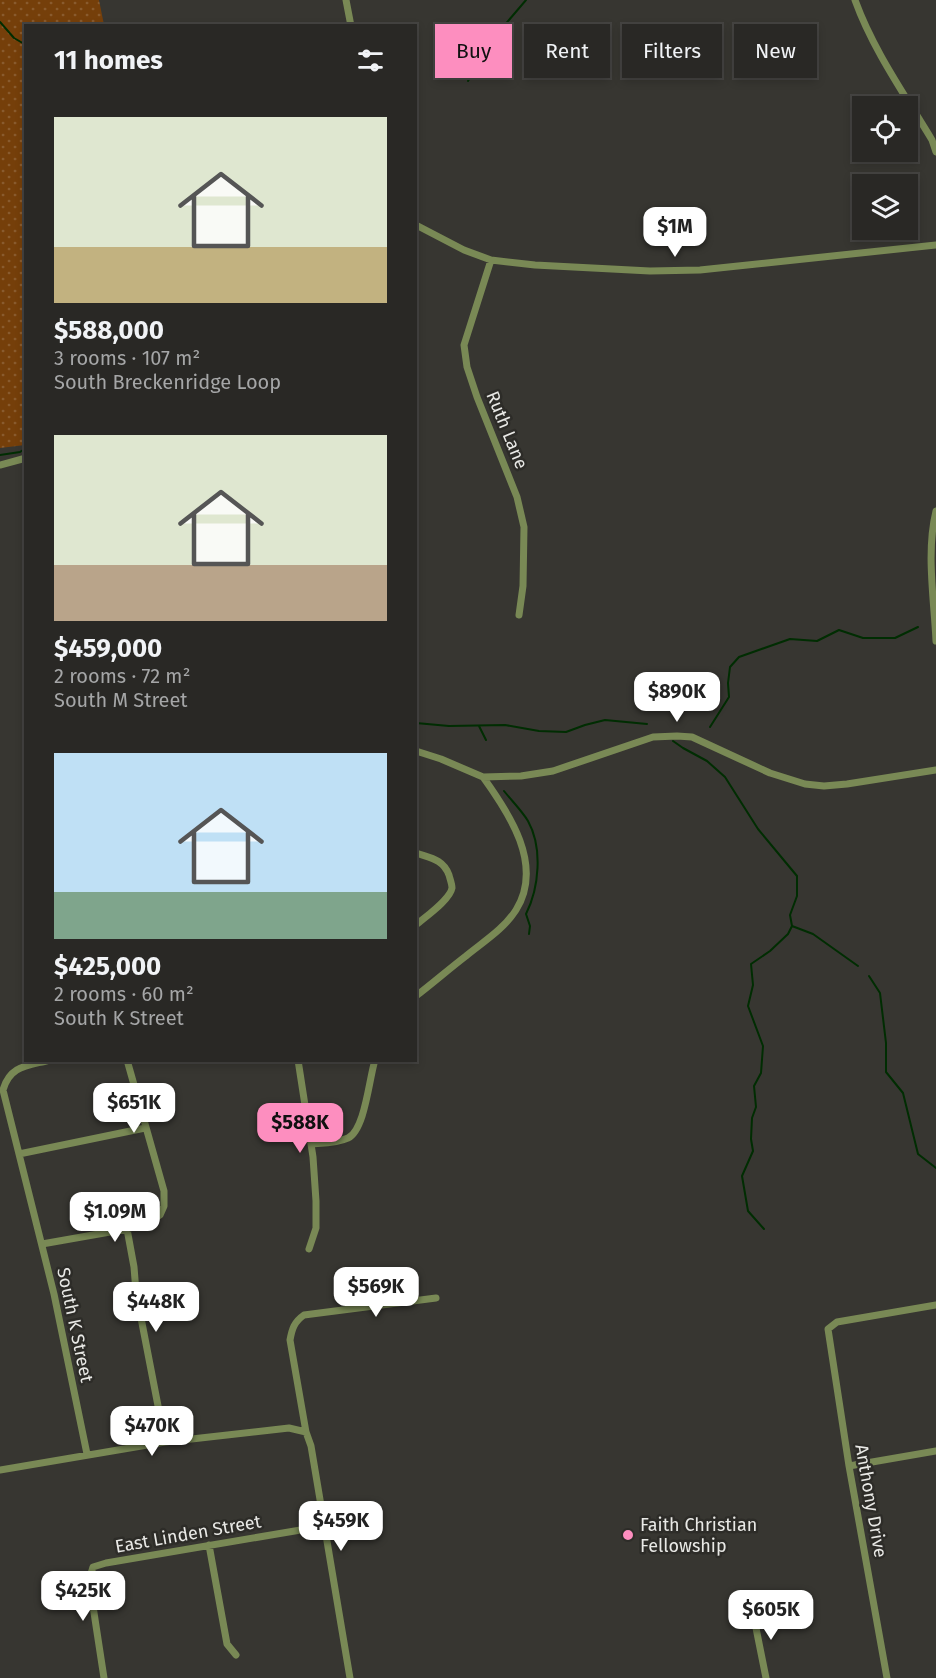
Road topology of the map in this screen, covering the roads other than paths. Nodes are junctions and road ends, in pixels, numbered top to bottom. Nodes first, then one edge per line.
1 (346, 0) edge
2 (855, 0) edge
3 (351, 24) edge
4 (936, 152) edge
5 (417, 226) edge
6 (936, 245) edge
7 (491, 260) junction
8 (24, 459) edge
9 (0, 465) edge
10 (936, 511) edge
11 (519, 615) dead end
12 (936, 641) edge
13 (417, 751) edge
14 (936, 770) edge
15 (483, 777) junction
16 (417, 853) edge
17 (417, 924) edge
18 (417, 995) edge
19 (42, 1062) edge
20 (128, 1062) edge
21 (298, 1062) edge
22 (374, 1062) edge
23 (145, 1128) junction
24 (311, 1144) junction
25 (20, 1154) junction
26 (127, 1228) junction
27 (42, 1244) junction
28 (309, 1249) dead end
29 (436, 1298) dead end
30 (936, 1305) edge
31 (306, 1432) junction
32 (165, 1442) junction
33 (936, 1451) edge
34 (87, 1454) junction
35 (849, 1466) junction
36 (0, 1470) edge
37 (324, 1526) junction
38 (209, 1545) junction
39 (752, 1608) dead end
40 (236, 1655) dead end
41 (104, 1678) edge
42 (350, 1678) edge
43 (766, 1678) edge
44 (887, 1678) edge

1 - 3 street
2 - 4 street
5 - 7 street
6 - 7 street
7 - 11 street, Ruth Lane
8 - 9 street
10 - 12 street
13 - 15 street
14 - 15 street
15 - 18 street
16 - 17 street
19 - 25 street, South K Street
20 - 23 street
21 - 24 street
22 - 24 street
23 - 25 street
23 - 26 street
24 - 28 street
25 - 27 street, South K Street
26 - 27 street
26 - 32 street
27 - 34 street, South K Street
29 - 31 street
30 - 35 street, Anthony Drive
31 - 32 street
31 - 37 street
32 - 34 street
33 - 35 street
34 - 36 street
35 - 44 street, Anthony Drive
37 - 38 street, East Linden Street
37 - 42 street
38 - 40 street
38 - 41 street, East Linden Street
39 - 43 street

